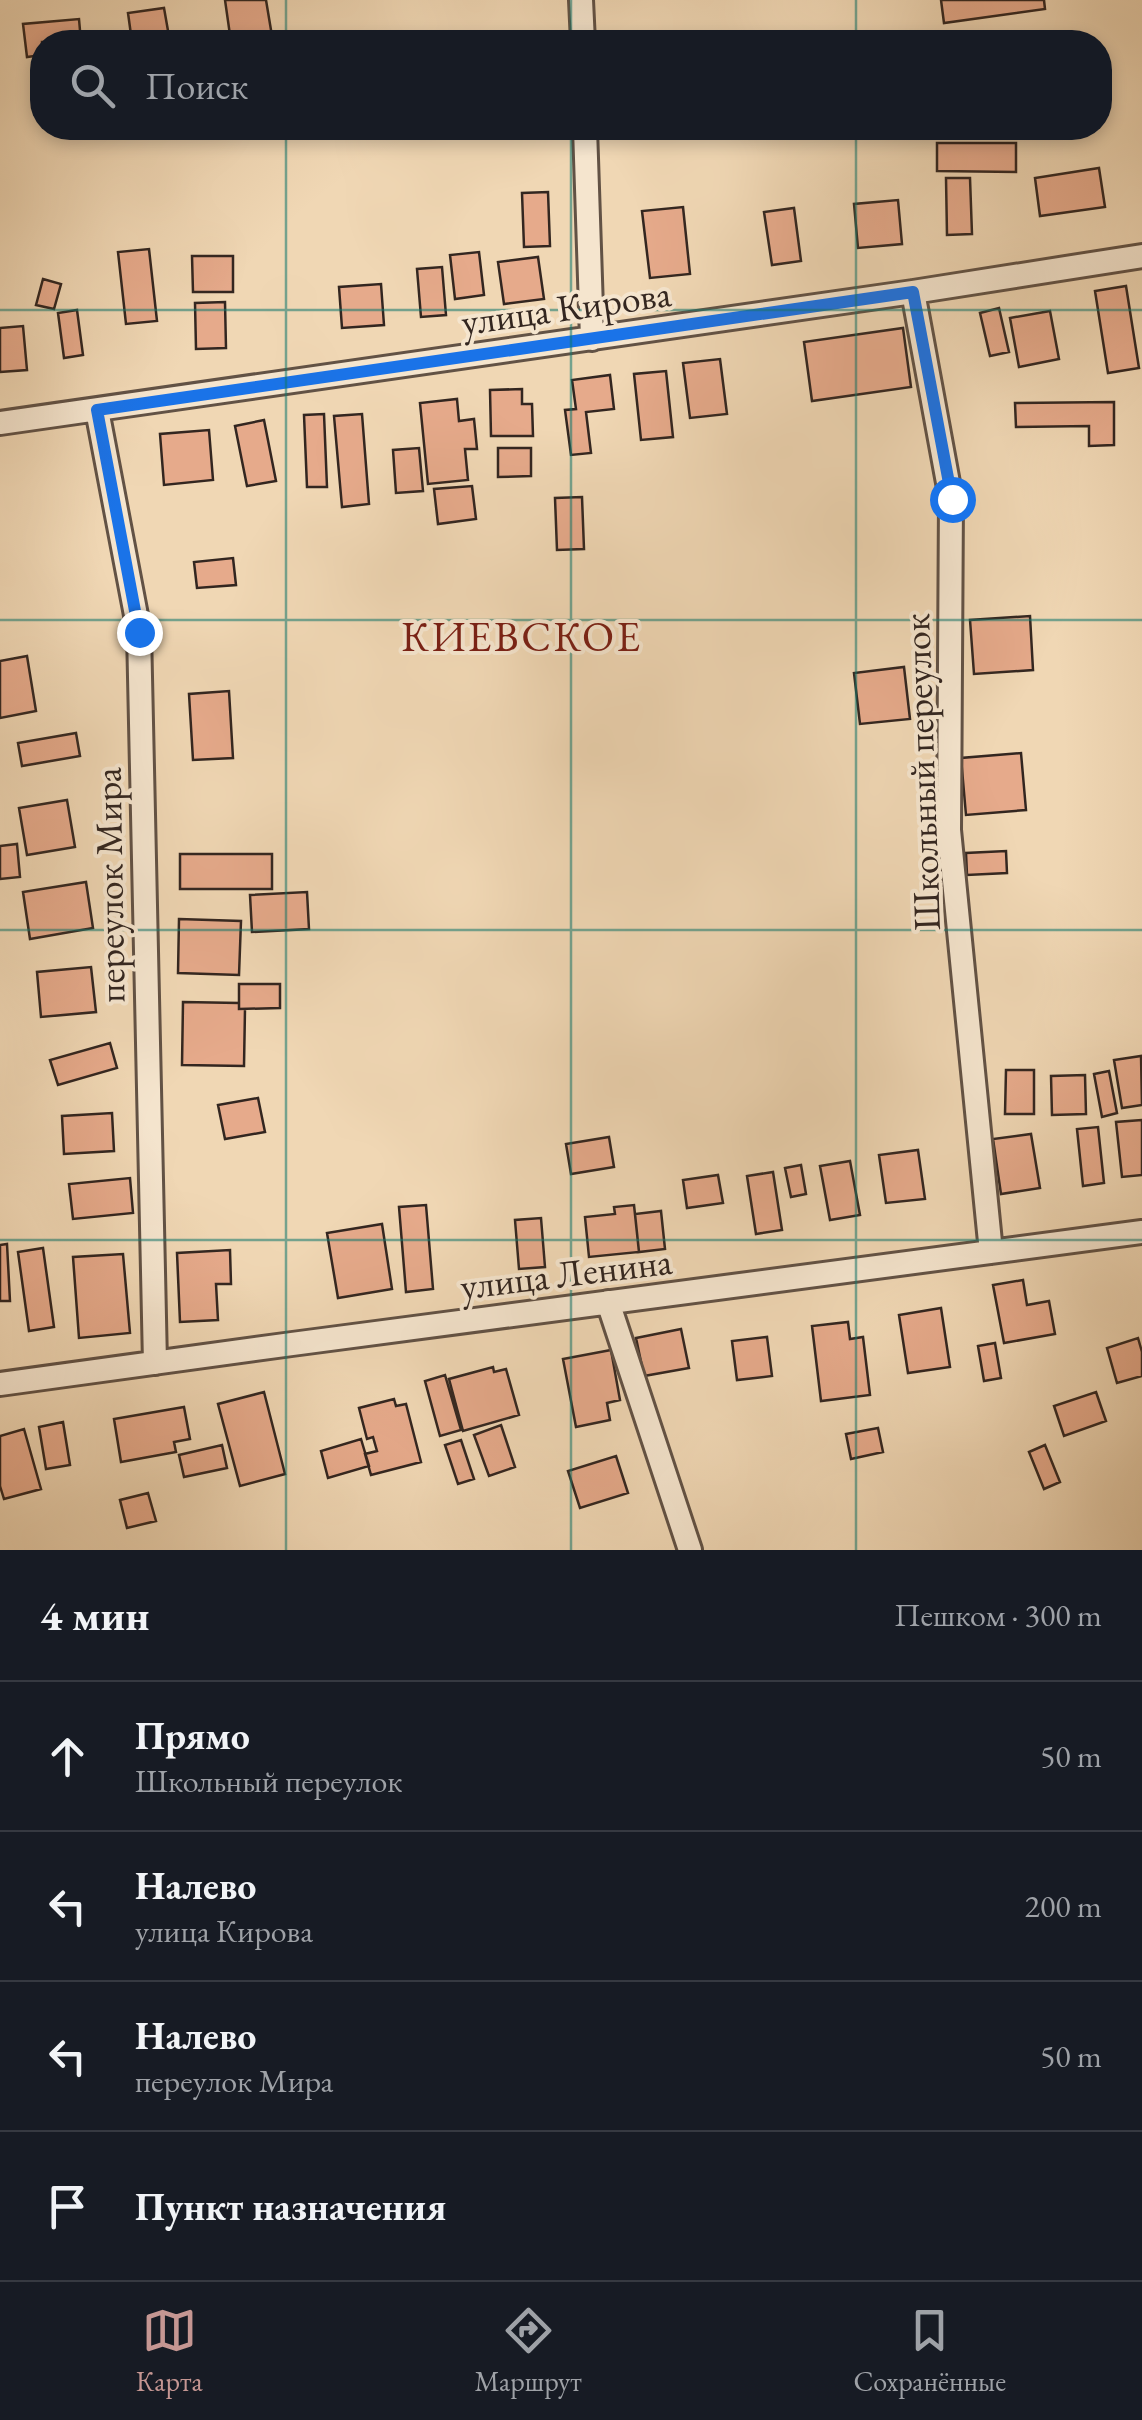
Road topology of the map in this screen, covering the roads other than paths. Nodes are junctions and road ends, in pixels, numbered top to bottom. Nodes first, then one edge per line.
1 (581, 0) edge
2 (582, 30) edge
3 (585, 140) edge
4 (1142, 256) edge
5 (913, 292) junction
6 (592, 339) junction
7 (97, 410) junction
8 (0, 423) edge
9 (1142, 1232) edge
10 (990, 1252) junction
11 (608, 1302) junction
12 (154, 1363) junction
13 (0, 1384) edge
14 (690, 1550) edge

1 - 2 street
3 - 6 street
4 - 5 street, улица Кирова
5 - 6 street, улица Кирова
5 - 10 street, Школьный переулок
6 - 7 street, улица Кирова
7 - 8 street, улица Кирова
7 - 12 street, переулок Мира
9 - 10 street, улица Ленина
10 - 11 street, улица Ленина
11 - 12 street, улица Ленина
11 - 14 street
12 - 13 street, улица Ленина

